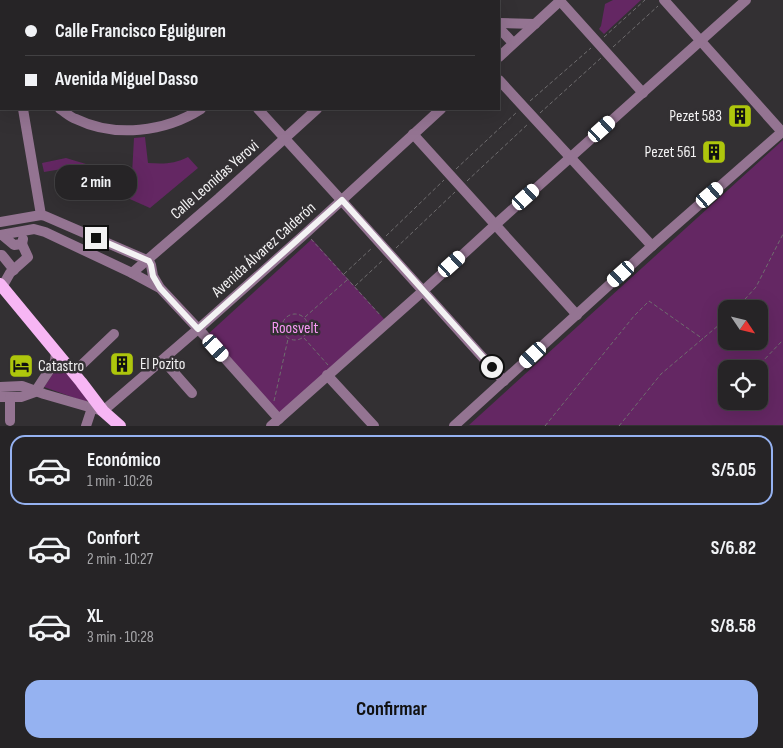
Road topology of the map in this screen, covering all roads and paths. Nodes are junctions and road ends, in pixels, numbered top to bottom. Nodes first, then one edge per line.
1 (560, 0) edge
2 (645, 0) edge
3 (746, 0) edge
4 (663, 1) edge
5 (500, 23) edge
6 (535, 24) junction
7 (500, 29) edge
8 (602, 39) dead end
9 (701, 41) junction
10 (514, 43) junction
11 (595, 45) dead end
12 (611, 49) dead end
13 (604, 55) dead end
14 (500, 56) edge
15 (500, 81) edge
16 (643, 93) junction
17 (528, 103) dead end
18 (521, 109) dead end
19 (23, 110) edge
20 (62, 110) edge
21 (199, 110) edge
22 (259, 110) edge
23 (316, 110) edge
24 (440, 110) edge
25 (538, 115) dead end
26 (531, 121) dead end
27 (782, 132) edge
28 (413, 134) junction
29 (285, 138) junction
30 (571, 158) junction
31 (453, 171) dead end
32 (447, 176) dead end
33 (465, 184) dead end
34 (459, 189) dead end
35 (342, 200) junction
36 (41, 215) junction
37 (0, 222) edge
38 (495, 225) junction
39 (26, 231) junction
40 (306, 233) junction
41 (783, 234) edge
42 (1, 235) edge
43 (383, 238) dead end
44 (18, 245) junction
45 (376, 245) dead end
46 (652, 246) junction
47 (394, 250) dead end
48 (1, 255) edge
49 (387, 256) dead end
50 (146, 259) junction
51 (14, 270) junction
52 (132, 273) junction
53 (343, 275) junction
54 (348, 280) junction
55 (1, 285) edge
56 (354, 287) junction
57 (160, 288) junction
58 (423, 291) junction
59 (744, 300) edge
60 (576, 315) junction
61 (304, 317) junction
62 (384, 320) dead end
63 (718, 325) edge
64 (198, 329) junction
65 (114, 334) dead end
66 (303, 337) junction
67 (288, 338) junction
68 (703, 339) junction
69 (783, 340) edge
70 (56, 352) junction
71 (163, 360) junction
72 (764, 360) edge
73 (73, 373) junction
74 (330, 373) junction
75 (504, 381) junction
76 (0, 387) edge
77 (35, 392) junction
78 (192, 393) dead end
79 (5, 397) edge
80 (273, 405) dead end
81 (97, 409) junction
82 (10, 421) dead end
83 (275, 422) edge
84 (86, 426) edge
85 (120, 426) edge
86 (374, 426) edge
87 (454, 426) edge
88 (546, 426) edge
89 (619, 426) edge

1 - 6 street
1 - 16 street
2 - 8 path
3 - 9 street
4 - 9 street
4 - 12 path
5 - 6 street
6 - 10 street
7 - 10 street
9 - 16 street
9 - 27 street
10 - 14 street
11 - 17 path
13 - 25 path
15 - 30 street
16 - 30 street
18 - 31 path
19 - 36 street
20 - 21 street
22 - 29 street
23 - 29 street, Calle Leonidas Yerovi
24 - 28 street, Avenida Álvarez Calderón
26 - 33 path
27 - 46 street
28 - 35 street, Avenida Álvarez Calderón
28 - 38 street
29 - 35 street
29 - 50 street, Calle Leonidas Yerovi
30 - 38 street
30 - 46 street
32 - 43 path
34 - 47 path
35 - 40 street, Avenida Álvarez Calderón
35 - 58 street
36 - 37 street
36 - 50 street
38 - 58 street
38 - 60 street
39 - 42 street
39 - 44 street
39 - 52 street
40 - 53 path
40 - 64 street, Avenida Álvarez Calderón
41 - 59 path
42 - 44 street
44 - 48 street
44 - 51 street
45 - 53 path
46 - 60 street
48 - 51 street
49 - 56 path
50 - 52 street, Calle Leonidas Yerovi
50 - 57 street
51 - 55 street
52 - 57 street
53 - 54 path
54 - 56 path
54 - 61 path
55 - 70 main road
56 - 62 path
57 - 64 street
58 - 74 street
58 - 75 street
60 - 75 street
61 - 66 path
61 - 67 path
63 - 68 path
64 - 71 street, Avenida Álvarez Calderón
64 - 83 street
65 - 73 street
66 - 67 path
66 - 74 path
67 - 80 path
68 - 88 path
68 - 89 path
69 - 72 path
70 - 73 main road
70 - 77 street
71 - 78 street
71 - 81 street, Avenida Álvarez Calderón
73 - 81 main road
74 - 83 street
74 - 86 street
75 - 87 street
76 - 77 street
77 - 79 street
77 - 81 street
79 - 82 street
81 - 84 street
81 - 85 main road

